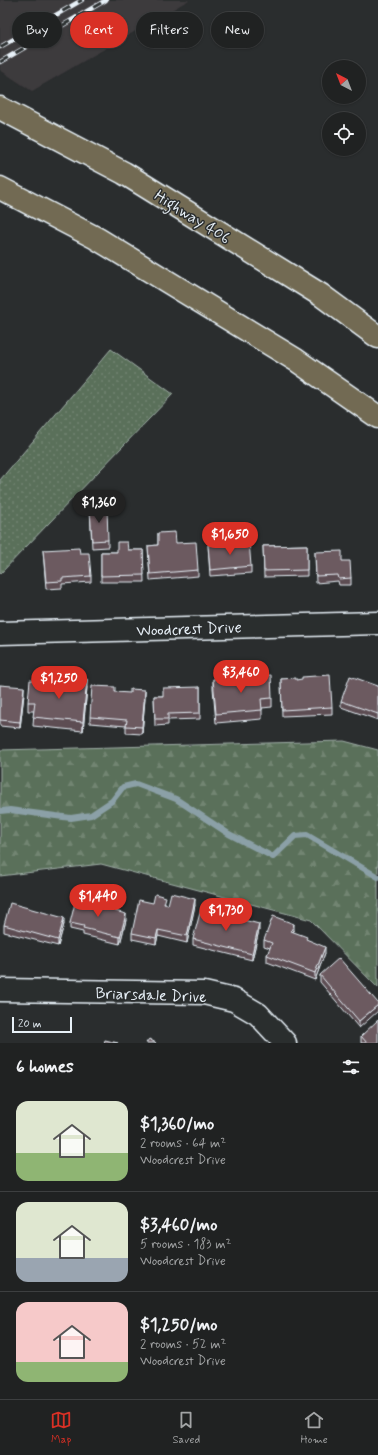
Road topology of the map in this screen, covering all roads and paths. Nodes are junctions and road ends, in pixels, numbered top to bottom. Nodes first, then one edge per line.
1 (0, 108) edge
2 (0, 188) edge
3 (378, 337) edge
4 (378, 417) edge
5 (378, 623) edge
6 (0, 634) edge
7 (0, 990) edge
8 (286, 1043) edge

1 - 3 highway, Highway 406
2 - 4 highway
5 - 6 street, Woodcrest Drive
7 - 8 street, Briarsdale Drive

